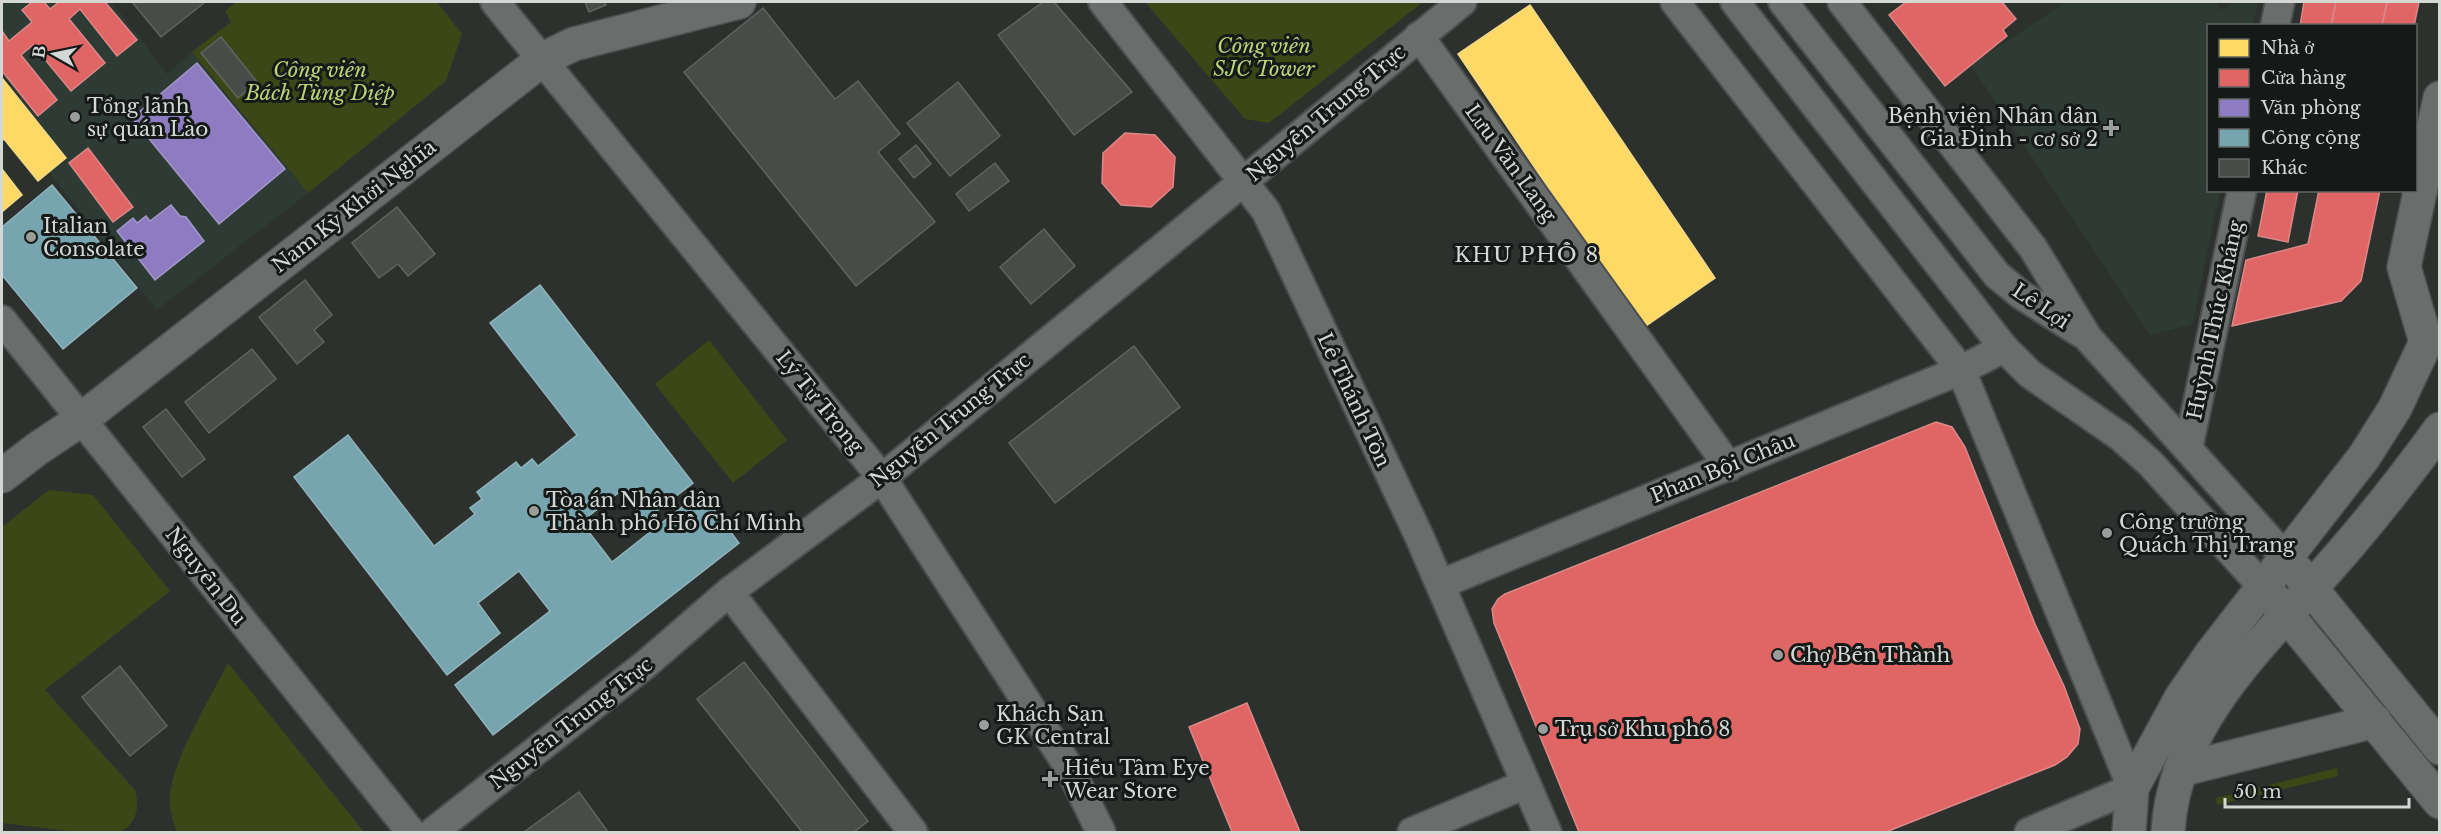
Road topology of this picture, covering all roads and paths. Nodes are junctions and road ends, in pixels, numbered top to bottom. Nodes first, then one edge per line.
1 (495, 2) edge
2 (739, 2) edge
3 (1103, 2) edge
4 (1462, 2) edge
5 (1675, 2) edge
6 (1735, 2) edge
7 (1783, 2) edge
8 (1842, 2) edge
9 (2280, 2) edge
10 (2275, 24) edge
11 (1419, 36) junction
12 (543, 59) junction
13 (2439, 98) edge
14 (1244, 181) junction
15 (2242, 192) edge
16 (2, 320) edge
17 (2088, 338) junction
18 (2004, 348) junction
19 (1961, 370) junction
20 (82, 419) junction
21 (2435, 438) edge
22 (2188, 449) junction
23 (1728, 466) junction
24 (2, 476) edge
25 (882, 478) junction
26 (2286, 558) junction
27 (1441, 584) junction
28 (2263, 587) junction
29 (2311, 588) junction
30 (729, 592) junction
31 (2287, 612) junction
32 (2384, 732) junction
33 (2439, 748) edge
34 (2180, 770) junction
35 (1526, 784) junction
36 (2132, 788) junction
37 (2439, 802) edge
38 (411, 832) edge
39 (433, 832) edge
40 (913, 832) edge
41 (1101, 832) edge
42 (1412, 832) edge
43 (1547, 832) edge
44 (2029, 832) edge
45 (2129, 832) edge
46 (2168, 832) edge

1 - 12 street, Lý Tự Trọng
2 - 12 main road, Nam Kỳ Khởi Nghĩa
3 - 14 street, Lê Thánh Tôn
4 - 11 street, Nguyễn Trung Trực
5 - 19 street
6 - 18 street
7 - 17 street, Lê Lợi
8 - 17 street, Lê Lợi
9 - 10 street
11 - 14 street, Nguyễn Trung Trực
11 - 23 street, Lưu Văn Lang
12 - 20 main road, Nam Kỳ Khởi Nghĩa
12 - 25 street, Lý Tự Trọng
13 - 26 main road
14 - 25 street, Nguyễn Trung Trực
14 - 27 street, Lê Thánh Tôn
15 - 22 street, Huỳnh Thúc Kháng
16 - 20 street, Nguyễn Du
17 - 22 street
18 - 19 street, Phan Bội Châu
18 - 28 street
19 - 23 street, Phan Bội Châu
19 - 36 street
20 - 24 main road, Nam Kỳ Khởi Nghĩa
20 - 38 street, Nguyễn Du
21 - 29 main road
22 - 26 street
23 - 27 street, Phan Bội Châu
25 - 30 street, Nguyễn Trung Trực
25 - 41 street, Lý Tự Trọng
26 - 28 main road
26 - 29 main road
27 - 35 street, Lê Thánh Tôn
28 - 31 main road
28 - 36 main road
29 - 31 main road
29 - 33 main road
30 - 39 street, Nguyễn Trung Trực
30 - 40 street
31 - 32 main road
31 - 34 main road
32 - 34 main road
32 - 37 main road
34 - 46 main road
35 - 42 street
35 - 43 street, Lê Thánh Tôn
36 - 44 street
36 - 45 main road

